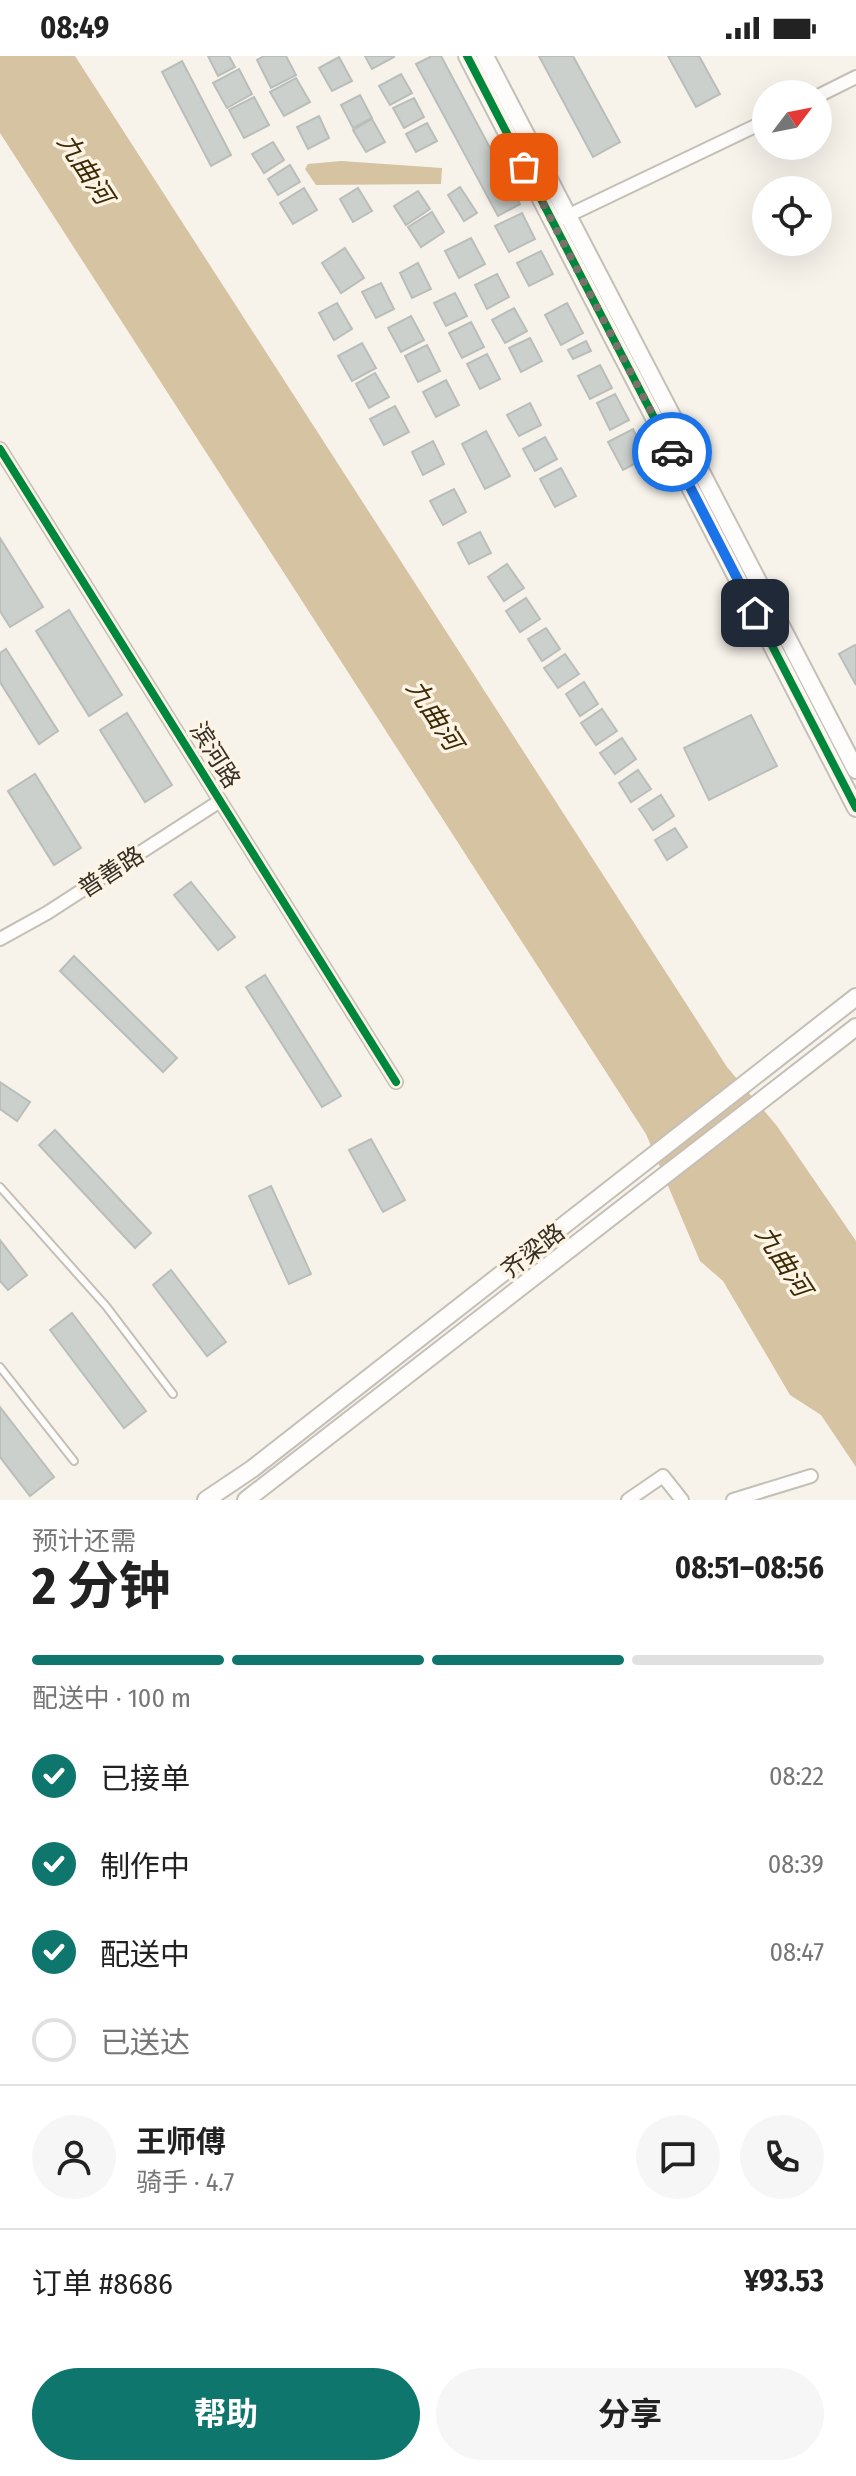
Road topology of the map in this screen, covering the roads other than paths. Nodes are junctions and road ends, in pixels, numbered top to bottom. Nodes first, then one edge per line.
1 (467, 56) edge
2 (485, 56) edge
3 (856, 77) edge
4 (832, 89) edge
5 (752, 128) edge
6 (560, 219) junction
7 (0, 449) edge
8 (856, 770) edge
9 (220, 801) junction
10 (856, 808) edge
11 (0, 939) edge
12 (856, 997) edge
13 (856, 1027) edge
14 (396, 1082) dead end
15 (0, 1187) edge
16 (0, 1367) edge
17 (173, 1394) dead end
18 (74, 1461) dead end
19 (811, 1476) dead end
20 (206, 1500) edge
21 (246, 1500) edge
22 (628, 1500) edge
23 (682, 1500) edge
24 (733, 1500) edge

1 - 6 street
2 - 6 street
3 - 4 street
5 - 6 street
6 - 8 street
6 - 10 street
7 - 9 street, 滨河路
9 - 11 street, 普善路
9 - 14 street, 滨河路
12 - 20 street, 齐梁路
13 - 21 street, 齐梁路
15 - 17 lane
16 - 18 lane
19 - 24 street
22 - 23 street

